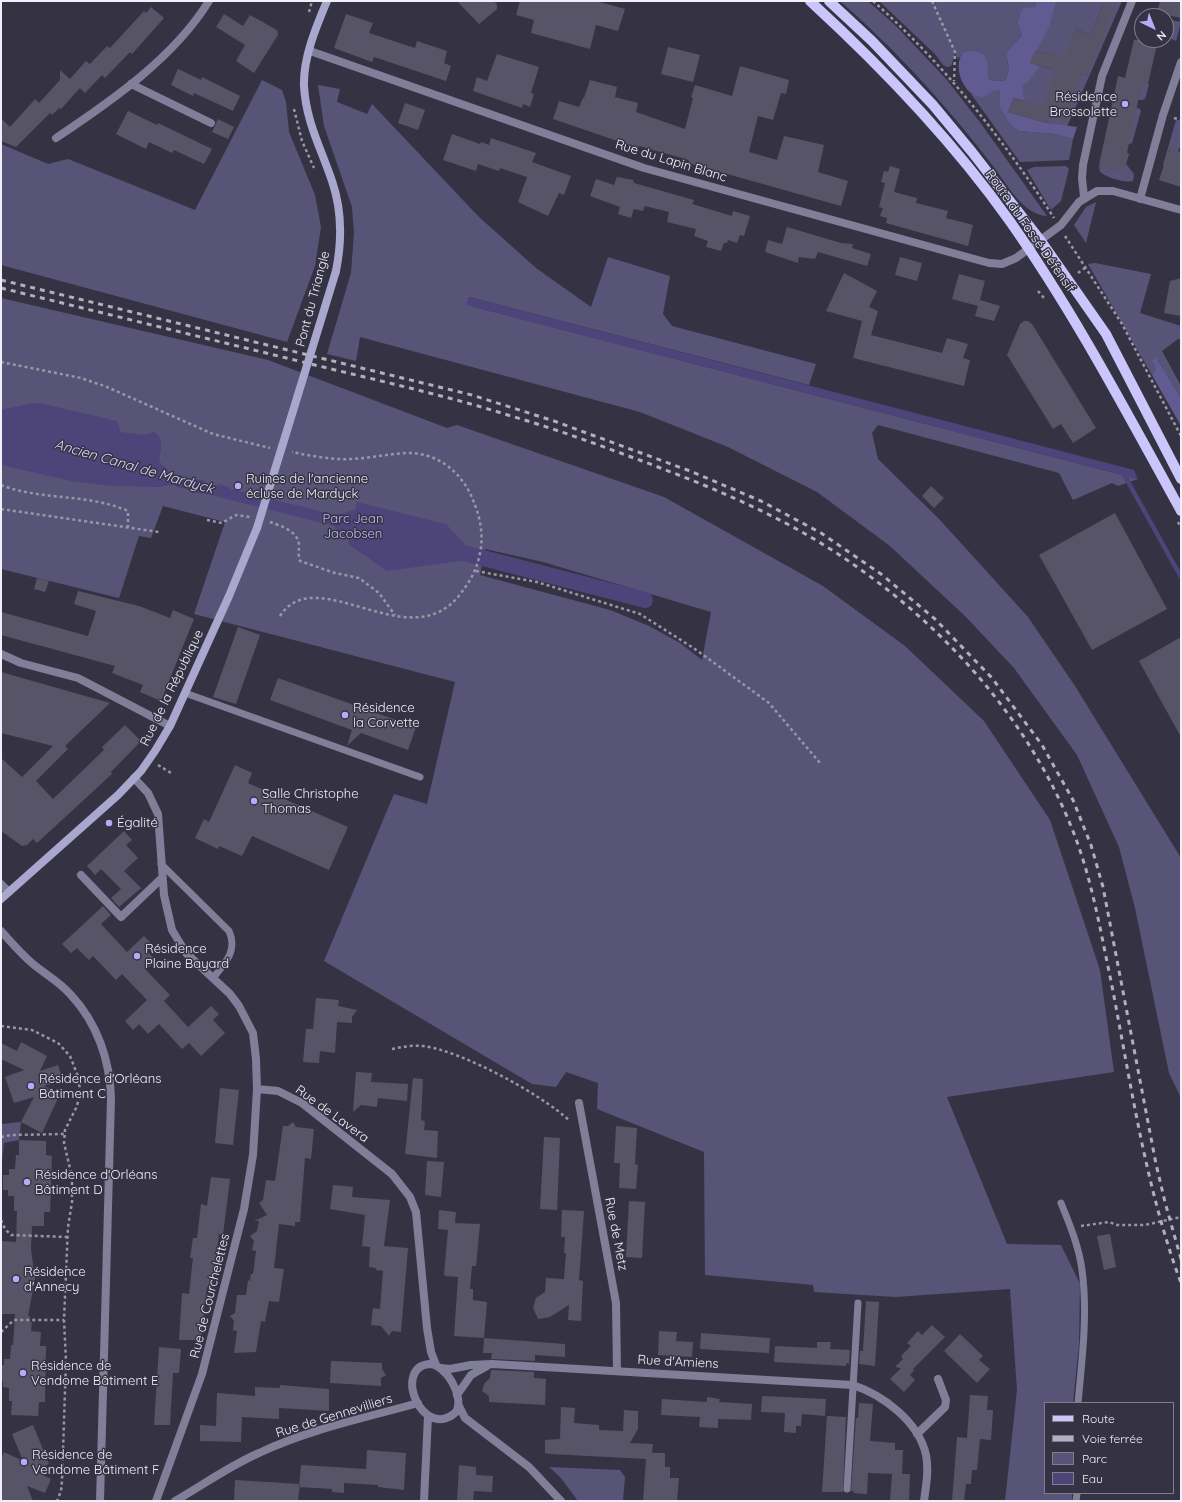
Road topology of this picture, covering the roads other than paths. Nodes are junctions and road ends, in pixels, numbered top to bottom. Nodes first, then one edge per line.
1 (209, 1) edge
2 (327, 1) edge
3 (810, 1) edge
4 (829, 1) edge
5 (1132, 1) edge
6 (310, 51) junction
7 (1181, 62) edge
8 (131, 84) junction
9 (211, 123) dead end
10 (56, 138) dead end
11 (1084, 197) junction
12 (1140, 199) junction
13 (1181, 210) edge
14 (1041, 241) junction
15 (1029, 249) junction
16 (1181, 479) edge
17 (1181, 511) edge
18 (257, 528) joint
19 (1, 654) edge
20 (185, 693) junction
21 (170, 726) junction
22 (420, 777) dead end
23 (134, 778) junction
24 (162, 864) junction
25 (81, 875) dead end
26 (162, 878) junction
27 (1, 884) edge
28 (9, 892) junction
29 (1, 899) edge
30 (1, 931) edge
31 (213, 978) junction
32 (257, 1089) junction
33 (579, 1103) dead end
34 (1061, 1203) dead end
35 (858, 1303) dead end
36 (492, 1364) junction
37 (438, 1366) junction
38 (617, 1371) junction
39 (938, 1379) dead end
40 (853, 1385) junction
41 (457, 1395) junction
42 (1078, 1402) edge
43 (418, 1403) junction
44 (459, 1406) junction
45 (428, 1416) junction
46 (917, 1434) junction
47 (847, 1489) dead end
48 (100, 1501) edge
49 (156, 1501) edge
50 (175, 1501) edge
51 (424, 1501) edge
52 (562, 1501) edge
53 (924, 1501) edge

1 - 8 street
2 - 6 street, Pont du Triangle
3 - 15 main road, Route du Fossé Défensif
4 - 14 main road, Route du Fossé Défensif
5 - 11 street
6 - 15 street, Rue du Lapin Blanc
6 - 18 street, Pont du Triangle, bridge
7 - 12 street
8 - 9 street
8 - 10 street
11 - 12 street
11 - 14 street, Rue du Lapin Blanc
12 - 13 street
14 - 15 street, Rue du Lapin Blanc
14 - 16 main road, Route du Fossé Défensif
15 - 17 main road, Route du Fossé Défensif
18 - 20 street, Rue de la République
19 - 21 street
20 - 21 street, Rue de la République
20 - 22 lane
21 - 23 street, Rue de la République
23 - 24 street
23 - 28 street, Rue de la République
24 - 26 street
24 - 31 lane
25 - 26 street
26 - 31 street
27 - 28 street
28 - 29 street, Rue de la République
30 - 48 street
31 - 32 street
32 - 37 street, Rue de Lavera
32 - 49 street, Rue de Courchelettes
33 - 38 street, Rue de Metz
34 - 42 lane
35 - 40 lane
36 - 37 street, Rue d'Amiens
36 - 38 street, Rue d'Amiens
36 - 41 street, Rue d'Amiens
37 - 41 street
37 - 43 street
38 - 40 street, Rue d'Amiens
39 - 46 street
40 - 46 street, Rue d'Amiens
40 - 47 lane
41 - 44 street
43 - 45 street
43 - 50 street, Rue de Gennevilliers
44 - 45 street
44 - 52 street
45 - 51 street
46 - 53 street, Rue d'Amiens

